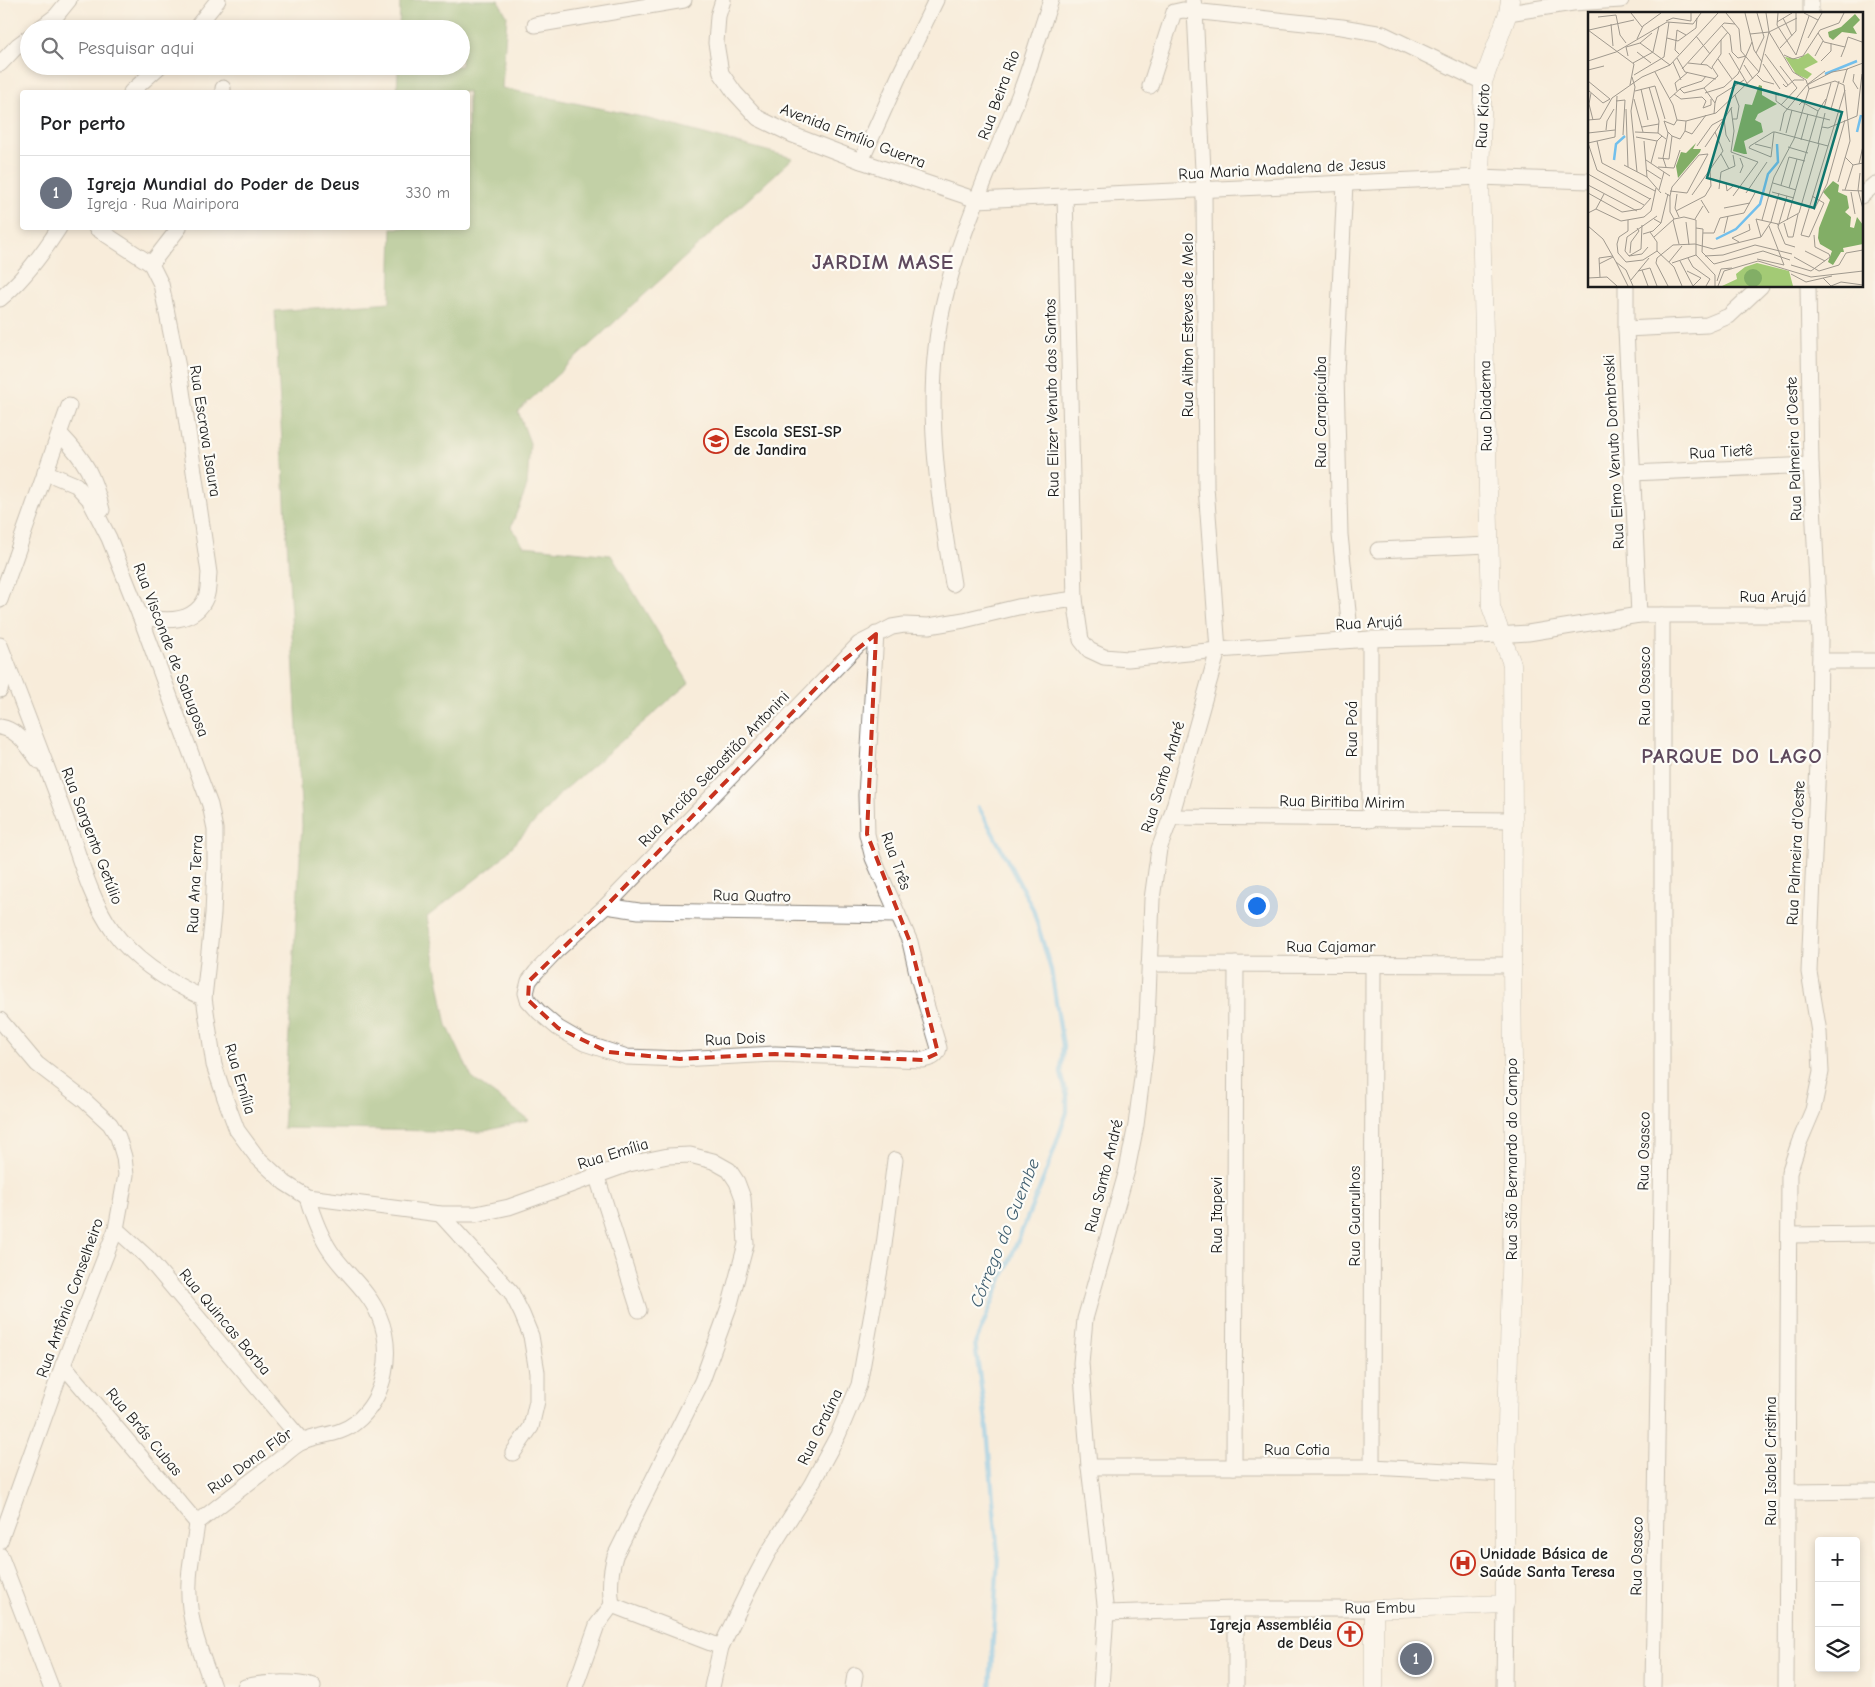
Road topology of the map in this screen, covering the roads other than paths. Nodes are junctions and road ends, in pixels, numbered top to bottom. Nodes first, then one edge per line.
1 (69, 0) edge
2 (218, 0) edge
3 (684, 0) edge
4 (723, 0) edge
5 (936, 0) edge
6 (1051, 0) edge
7 (1621, 0) edge
8 (1573, 2) edge
9 (1194, 6) edge
10 (1509, 6) edge
11 (51, 20) edge
12 (202, 20) edge
13 (535, 25) dead end
14 (20, 44) edge
15 (0, 64) edge
16 (150, 75) edge
17 (1483, 82) junction
18 (1150, 86) dead end
19 (133, 90) edge
20 (861, 161) junction
21 (1480, 177) junction
22 (1588, 181) edge
23 (1345, 183) junction
24 (1875, 184) edge
25 (1204, 190) junction
26 (1862, 195) edge
27 (1065, 196) junction
28 (976, 200) junction
29 (58, 230) edge
30 (99, 230) edge
31 (177, 230) edge
32 (151, 264) junction
33 (1626, 288) edge
34 (1760, 288) edge
35 (1808, 288) edge
36 (0, 299) edge
37 (1626, 329) junction
38 (69, 406) dead end
39 (61, 434) junction
40 (1811, 465) junction
41 (45, 472) junction
42 (1632, 473) junction
43 (109, 538) junction
44 (1489, 545) junction
45 (1378, 550) dead end
46 (953, 584) dead end
47 (1075, 599) junction
48 (0, 600) edge
49 (1639, 615) junction
50 (1662, 615) junction
51 (1819, 615) junction
52 (140, 616) junction
53 (876, 634) junction
54 (1500, 634) junction
55 (1370, 639) junction
56 (1351, 640) junction
57 (1218, 650) junction
58 (2, 652) edge
59 (1820, 661) junction
60 (1875, 661) edge
61 (0, 690) edge
62 (0, 727) edge
63 (199, 775) joint
64 (59, 798) junction
65 (1171, 817) junction
66 (1370, 820) junction
67 (1513, 820) junction
68 (606, 906) junction
69 (898, 915) junction
70 (1149, 964) junction
71 (1236, 964) junction
72 (1373, 965) junction
73 (1512, 965) junction
74 (204, 998) junction
75 (528, 1000) joint
76 (0, 1020) edge
77 (936, 1033) joint
78 (895, 1160) dead end
79 (597, 1177) junction
80 (307, 1197) junction
81 (440, 1214) junction
82 (116, 1229) junction
83 (1875, 1234) edge
84 (1789, 1235) junction
85 (639, 1310) dead end
86 (63, 1365) junction
87 (303, 1442) junction
88 (513, 1453) dead end
89 (1089, 1466) junction
90 (1234, 1467) junction
91 (1372, 1468) junction
92 (1505, 1474) junction
93 (1875, 1490) edge
94 (1788, 1492) junction
95 (197, 1522) junction
96 (0, 1541) edge
97 (0, 1555) edge
98 (1505, 1604) junction
99 (612, 1605) junction
100 (1236, 1609) junction
101 (1374, 1609) junction
102 (1106, 1613) junction
103 (721, 1647) junction
104 (52, 1687) edge
105 (213, 1687) edge
106 (246, 1687) edge
107 (313, 1687) edge
108 (575, 1687) edge
109 (712, 1687) edge
110 (1101, 1687) edge
111 (1236, 1687) edge
112 (1374, 1687) edge
113 (1504, 1687) edge
114 (1653, 1687) edge
115 (1786, 1687) edge

1 - 11 street
2 - 12 street
3 - 13 street
4 - 20 street, Avenida Emílio Guerra
5 - 20 street
6 - 28 street, Rua Beira Rio
7 - 8 street
8 - 10 street
9 - 17 street
9 - 18 street
9 - 25 street, Rua Ailton Esteves de Melo
10 - 17 street, Rua Kioto
14 - 15 street
16 - 19 street
17 - 21 street, Rua Kioto
20 - 28 street, Avenida Emílio Guerra
21 - 22 street, Rua Maria Madalena de Jesus
21 - 23 street, Rua Maria Madalena de Jesus
21 - 44 street, Rua Diadema
23 - 25 street, Rua Maria Madalena de Jesus
23 - 56 street, Rua Carapicuíba
24 - 26 street
25 - 27 street, Rua Maria Madalena de Jesus
25 - 57 street, Rua Ailton Esteves de Melo
27 - 28 street, Rua Maria Madalena de Jesus
27 - 47 street, Rua Elizer Venuto dos Santos
28 - 46 street, Rua Beira Rio
29 - 36 street
30 - 32 street
31 - 32 street
32 - 52 street, Rua Escrava Isaura
33 - 37 street, Rua Elmo Venuto Dombroski
34 - 37 street
35 - 40 street, Rua Palmeira d'Oeste
37 - 42 street, Rua Elmo Venuto Dombroski
38 - 39 street
39 - 41 street
39 - 43 street, Rua Visconde de Sabugosa
40 - 42 street, Rua Tietê
40 - 51 street, Rua Palmeira d'Oeste
41 - 43 street, Rua Visconde de Sabugosa
41 - 48 street
42 - 49 street, Rua Elmo Venuto Dombroski
43 - 52 street, Rua Visconde de Sabugosa
44 - 45 street
44 - 54 street, Rua Diadema
47 - 53 street, Rua Ancião Sebastião Antonini
47 - 57 street, Rua Arujá
49 - 50 street, Rua Arujá
49 - 54 street, Rua Arujá
50 - 51 street, Rua Arujá
50 - 114 street, Rua Osasco
51 - 59 street, Rua Palmeira d'Oeste
52 - 63 street, Rua Visconde de Sabugosa
53 - 68 street, Rua Ancião Sebastião Antonini
53 - 69 street, Rua Três
54 - 55 street, Rua Arujá
54 - 67 street, Rua São Bernardo do Campo
55 - 56 street, Rua Arujá
55 - 66 street, Rua Poá
56 - 57 street, Rua Arujá
57 - 65 street, Rua Santo André
58 - 61 street
58 - 64 street, Rua Sargento Getúlio
59 - 60 street
59 - 84 street, Rua Palmeira d'Oeste
62 - 64 street
63 - 74 street, Rua Ana Terra
64 - 74 street, Rua Sargento Getúlio
65 - 66 street, Rua Biritiba Mirim
65 - 70 street, Rua Santo André
66 - 67 street, Rua Biritiba Mirim
67 - 73 street, Rua São Bernardo do Campo
68 - 69 street, Rua Quatro
68 - 75 street, Rua Ancião Sebastião Antonini
69 - 77 street, Rua Três
70 - 71 street, Rua Cajamar
70 - 89 street, Rua Santo André
71 - 72 street, Rua Cajamar
71 - 90 street, Rua Itapevi
72 - 73 street, Rua Cajamar
72 - 91 street, Rua Guarulhos
73 - 92 street, Rua São Bernardo do Campo
74 - 80 street, Rua Emília
75 - 77 street, Rua Dois
76 - 82 street, Rua Antônio Conselheiro
78 - 103 street, Rua Graúna
79 - 81 street, Rua Emília
79 - 85 street
79 - 99 street, Rua Emília
80 - 81 street, Rua Emília
80 - 87 street, Rua Dona Flôr
81 - 88 street
82 - 86 street, Rua Antônio Conselheiro
82 - 87 street, Rua Quincas Borba
83 - 84 street
84 - 94 street, Rua Isabel Cristina
86 - 95 street, Rua Brás Cubas
86 - 96 street, Rua Antônio Conselheiro
87 - 95 street, Rua Dona Flôr
89 - 90 street, Rua Cotia
89 - 102 street, Rua Santo André
90 - 91 street, Rua Cotia
91 - 92 street, Rua Cotia
92 - 98 street, Rua São Bernardo do Campo
93 - 94 street
94 - 115 street, Rua Isabel Cristina
95 - 105 street
97 - 104 street
98 - 101 street, Rua Embu
98 - 113 street, Rua São Bernardo do Campo
99 - 103 street
99 - 108 street
100 - 101 street, Rua Embu
100 - 102 street, Rua Embu
100 - 111 street
101 - 112 street
102 - 110 street, Rua Santo André
103 - 109 street, Rua Graúna
106 - 107 street

